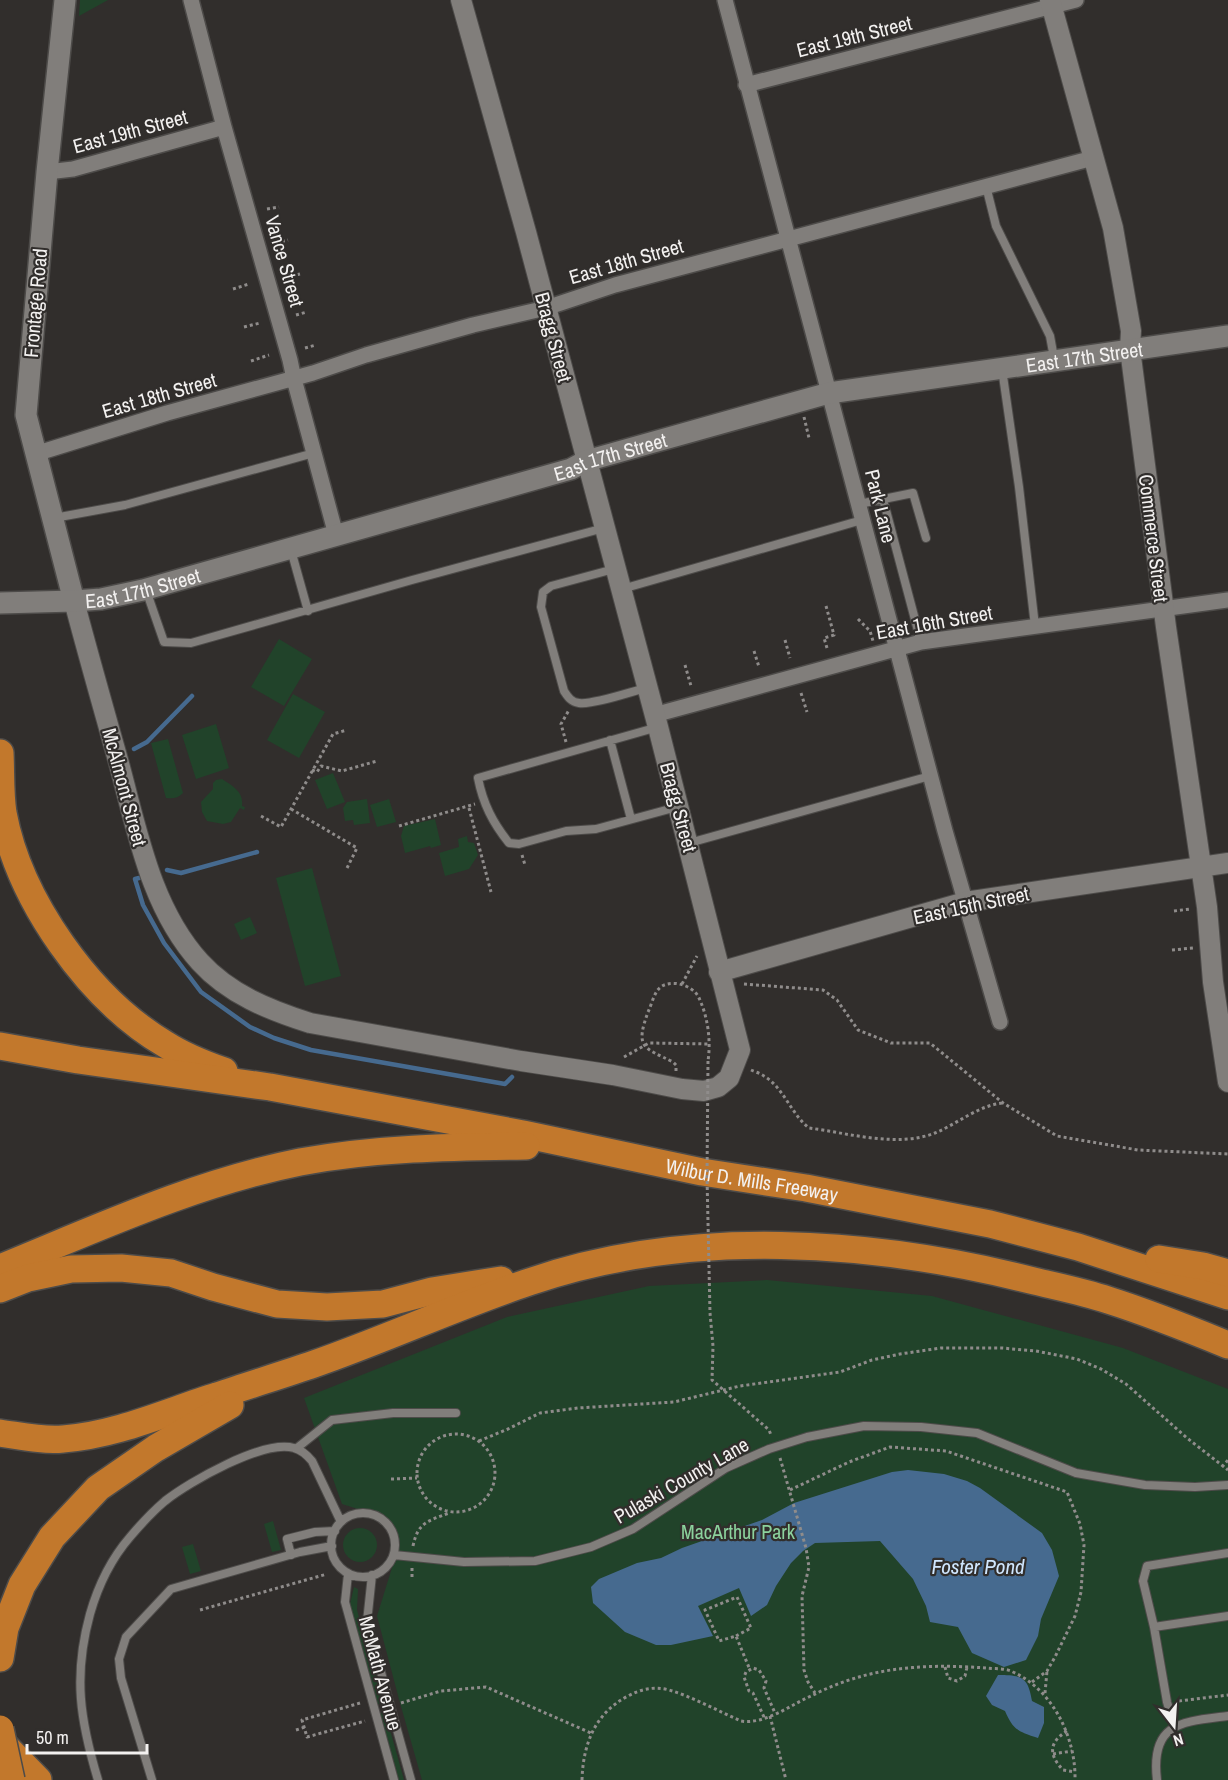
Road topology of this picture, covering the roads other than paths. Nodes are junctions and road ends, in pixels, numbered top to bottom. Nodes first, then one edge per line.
1 (65, 0) edge
2 (191, 0) edge
3 (461, 0) edge
4 (725, 0) edge
5 (1076, 0) edge
6 (1051, 4) edge
7 (746, 85) junction
8 (224, 127) junction
9 (1093, 158) junction
10 (47, 172) junction
11 (986, 186) junction
12 (789, 240) junction
13 (546, 308) junction
14 (1228, 336) edge
15 (1130, 349) junction
16 (1054, 360) junction
17 (1002, 367) junction
18 (294, 379) junction
19 (829, 393) junction
20 (314, 453) junction
21 (35, 454) junction
22 (586, 461) junction
23 (883, 499) junction
24 (860, 512) junction
25 (53, 519) junction
26 (604, 528) junction
27 (336, 535) junction
28 (926, 538) dead end
29 (291, 548) junction
30 (614, 569) junction
31 (146, 589) junction
32 (620, 589) junction
33 (1228, 600) edge
34 (74, 601) junction
35 (0, 603) edge
36 (1163, 609) junction
37 (308, 611) junction
38 (1035, 626) junction
39 (921, 642) junction
40 (896, 648) junction
41 (647, 687) junction
42 (656, 721) junction
43 (610, 740) junction
44 (0, 753) edge
45 (930, 776) junction
46 (678, 807) junction
47 (630, 819) junction
48 (688, 843) junction
49 (1228, 863) edge
50 (1201, 867) junction
51 (966, 902) junction
52 (719, 972) junction
53 (1000, 1022) dead end
54 (0, 1046) edge
55 (736, 1062) joint
56 (1228, 1082) edge
57 (270, 1087) junction
58 (573, 1146) junction
59 (1078, 1247) junction
60 (584, 1266) junction
61 (0, 1268) edge
62 (1228, 1273) edge
63 (0, 1289) edge
64 (1228, 1296) edge
65 (1228, 1345) edge
66 (315, 1364) junction
67 (456, 1413) dead end
68 (0, 1433) edge
69 (297, 1448) junction
70 (1228, 1485) edge
71 (341, 1522) junction
72 (335, 1531) junction
73 (332, 1546) junction
74 (1228, 1553) edge
75 (291, 1555) junction
76 (394, 1555) junction
77 (348, 1574) junction
78 (372, 1575) junction
79 (1228, 1616) edge
80 (1154, 1627) junction
81 (0, 1658) edge
82 (1228, 1716) edge
83 (1174, 1726) junction
84 (0, 1729) edge
85 (0, 1741) edge
86 (10, 1780) edge
87 (38, 1780) edge
88 (98, 1780) edge
89 (152, 1780) edge
90 (394, 1780) edge
91 (411, 1780) edge
92 (1157, 1780) edge

1 - 10 main road, Frontage Road
2 - 8 street, Vance Street
3 - 13 street, Bragg Street
4 - 7 street, Park Lane
5 - 6 street, East 19th Street
6 - 7 street, East 19th Street
6 - 9 street, Commerce Street
7 - 12 street, Park Lane
8 - 10 street, East 19th Street
8 - 18 street, Vance Street
9 - 11 street, East 18th Street
9 - 15 street, Commerce Street
10 - 21 main road, Frontage Road
11 - 12 street, East 18th Street
11 - 16 lane
12 - 13 street, East 18th Street
12 - 19 street, Park Lane
13 - 18 street, East 18th Street
13 - 22 street, Bragg Street
14 - 15 main road, East 17th Street
15 - 16 main road, East 17th Street
15 - 36 street, Commerce Street
16 - 17 main road, East 17th Street
17 - 19 main road, East 17th Street
17 - 38 lane
18 - 20 street, Vance Street
18 - 21 street, East 18th Street
19 - 22 main road, East 17th Street
19 - 24 street, Park Lane
20 - 25 lane
20 - 27 street, Vance Street
21 - 25 main road, Frontage Road
22 - 26 street, Bragg Street
22 - 27 main road, East 17th Street
23 - 24 lane
23 - 28 lane
23 - 39 lane
24 - 32 lane
24 - 40 street, Park Lane
25 - 34 main road, Frontage Road
26 - 30 street, Bragg Street
26 - 37 lane
27 - 29 main road, East 17th Street
29 - 31 main road, East 17th Street
29 - 37 lane
30 - 32 street, Bragg Street
30 - 41 lane
31 - 34 main road, East 17th Street
31 - 37 lane
32 - 41 street, Bragg Street
33 - 36 street, East 16th Street
34 - 35 main road, East 17th Street
34 - 55 street, McAlmont Street
36 - 38 street, East 16th Street
36 - 50 street, Commerce Street
38 - 39 street, East 16th Street
39 - 40 street, East 16th Street
40 - 42 street, East 16th Street
40 - 45 street, Park Lane
41 - 42 street, Bragg Street
42 - 43 lane
42 - 46 street, Bragg Street
43 - 47 lane
43 - 47 lane
44 - 57 highway
45 - 48 lane
45 - 51 street, Park Lane
46 - 47 lane
46 - 48 street, Bragg Street
48 - 52 street, Bragg Street
49 - 50 street, East 15th Street
50 - 51 street, East 15th Street
50 - 56 street, Commerce Street
51 - 52 street, East 15th Street
51 - 53 street, Park Lane
52 - 55 street, Bragg Street
54 - 57 highway
57 - 58 highway, Wilbur D. Mills Freeway
58 - 59 highway, Wilbur D. Mills Freeway
58 - 61 highway
59 - 62 highway
59 - 64 highway, Wilbur D. Mills Freeway
60 - 63 highway
60 - 65 highway
60 - 66 highway
66 - 68 highway
66 - 81 highway
67 - 69 lane
69 - 71 lane
69 - 88 lane
70 - 76 lane, Pulaski County Lane
71 - 72 lane
71 - 76 lane
72 - 73 lane
72 - 75 lane
73 - 75 lane
73 - 77 lane
74 - 80 lane
75 - 89 lane
76 - 78 lane
77 - 78 lane
77 - 90 lane, McMath Avenue
78 - 91 lane, McMath Avenue
79 - 80 lane
80 - 83 lane
82 - 83 lane
83 - 92 lane
84 - 86 highway, bridge
85 - 87 highway

